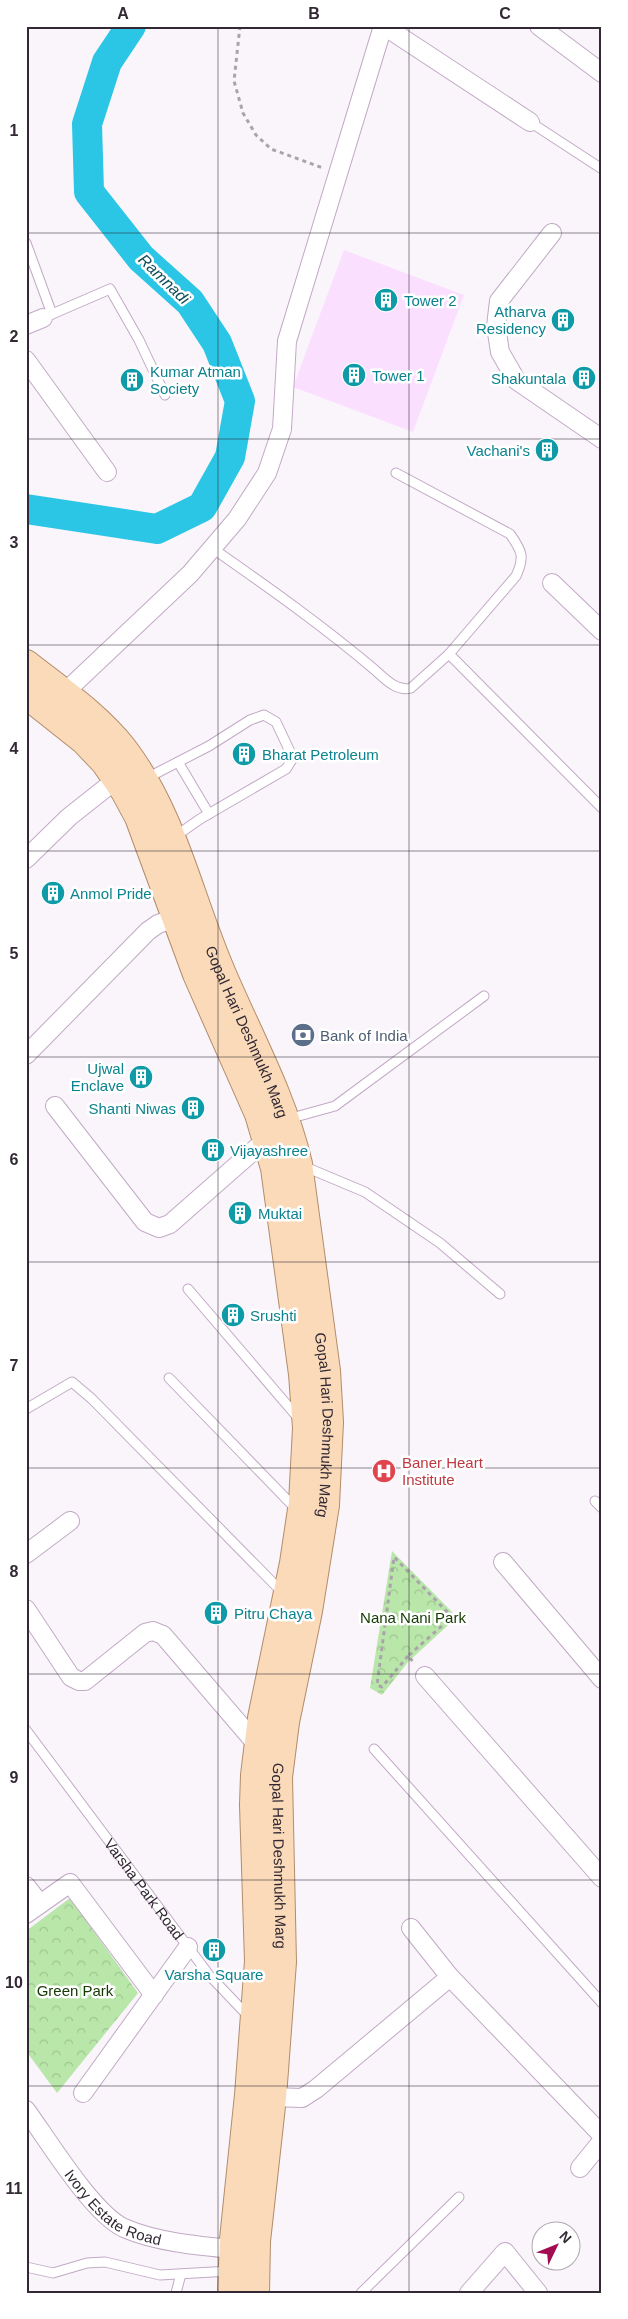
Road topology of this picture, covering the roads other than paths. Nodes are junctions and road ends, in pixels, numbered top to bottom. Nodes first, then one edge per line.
1 (384, 26) edge
2 (539, 26) edge
3 (602, 73) edge
4 (530, 122) joint
5 (602, 170) edge
6 (552, 233) dead end
7 (26, 242) edge
8 (40, 319) edge
9 (26, 360) edge
10 (165, 395) dead end
11 (602, 439) edge
12 (107, 472) dead end
13 (396, 473) dead end
14 (212, 548) junction
15 (552, 583) dead end
16 (602, 631) edge
17 (449, 654) junction
18 (26, 664) edge
19 (26, 694) edge
20 (63, 694) junction
21 (178, 762) junction
22 (117, 779) junction
23 (145, 780) junction
24 (602, 808) edge
25 (209, 814) junction
26 (171, 840) junction
27 (26, 859) edge
28 (172, 874) junction
29 (176, 918) junction
30 (484, 996) dead end
31 (26, 1055) edge
32 (55, 1106) dead end
33 (284, 1145) junction
34 (188, 1289) dead end
35 (500, 1294) dead end
36 (168, 1378) dead end
37 (26, 1409) edge
38 (307, 1428) junction
39 (301, 1514) junction
40 (70, 1521) dead end
41 (26, 1554) edge
42 (503, 1562) dead end
43 (288, 1598) junction
44 (26, 1609) edge
45 (425, 1676) road end
46 (602, 1679) edge
47 (27, 1734) edge
48 (258, 1746) junction
49 (374, 1749) dead end
50 (602, 1878) edge
51 (26, 1886) edge
52 (33, 1909) edge
53 (411, 1928) dead end
54 (188, 1947) junction
55 (450, 1977) junction
56 (154, 1995) junction
57 (602, 2004) edge
58 (266, 2024) junction
59 (83, 2093) dead end
60 (272, 2097) junction
61 (26, 2110) edge
62 (602, 2135) edge
63 (602, 2141) edge
64 (580, 2168) dead end
65 (459, 2197) dead end
66 (26, 2267) edge
67 (233, 2271) edge
68 (182, 2274) junction
69 (176, 2293) edge
70 (254, 2293) edge
71 (361, 2293) edge
72 (469, 2293) edge
73 (538, 2293) edge

1 - 4 street
1 - 14 street
2 - 3 street
4 - 5 lane
6 - 11 street
7 - 8 lane
8 - 10 lane
9 - 12 street
13 - 17 lane
14 - 17 lane
14 - 20 street
15 - 16 street
17 - 24 lane
18 - 20 main road, Gopal Hari Deshmukh Marg
19 - 22 main road, Gopal Hari Deshmukh Marg
20 - 23 main road, Gopal Hari Deshmukh Marg
21 - 23 lane
21 - 25 lane
21 - 25 lane
22 - 27 street
22 - 28 main road, Gopal Hari Deshmukh Marg
23 - 26 main road, Gopal Hari Deshmukh Marg
25 - 26 lane
26 - 28 main road, Gopal Hari Deshmukh Marg
28 - 29 main road, Gopal Hari Deshmukh Marg
28 - 33 main road, Gopal Hari Deshmukh Marg
29 - 31 street
29 - 33 main road, Gopal Hari Deshmukh Marg
30 - 33 lane
32 - 33 street
33 - 35 lane
33 - 38 main road, Gopal Hari Deshmukh Marg
33 - 58 main road, Gopal Hari Deshmukh Marg
34 - 38 lane
36 - 39 lane
37 - 43 lane
38 - 39 main road, Gopal Hari Deshmukh Marg
39 - 43 main road, Gopal Hari Deshmukh Marg
40 - 41 street
42 - 46 street
43 - 48 main road, Gopal Hari Deshmukh Marg
44 - 48 street
45 - 50 street
47 - 54 lane, Varsha Park Road
48 - 58 main road, Gopal Hari Deshmukh Marg
49 - 57 lane
51 - 52 street
52 - 56 street
53 - 55 street
54 - 56 street
54 - 58 lane, Varsha Park Road
55 - 60 street
55 - 62 street
56 - 59 street
58 - 60 main road, Gopal Hari Deshmukh Marg
58 - 67 main road, Gopal Hari Deshmukh Marg
60 - 70 main road, Gopal Hari Deshmukh Marg
61 - 67 street, Ivory Estate Road
63 - 64 street
65 - 71 lane
66 - 68 lane
67 - 68 lane
68 - 69 lane
72 - 73 street

